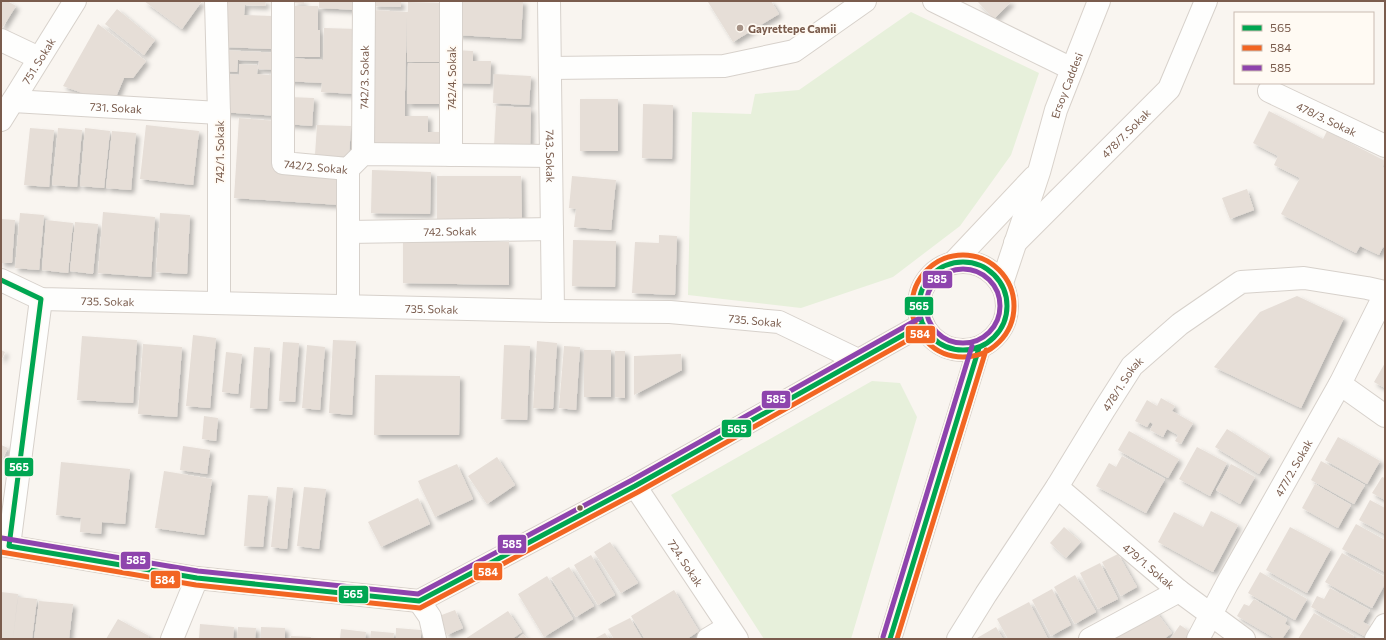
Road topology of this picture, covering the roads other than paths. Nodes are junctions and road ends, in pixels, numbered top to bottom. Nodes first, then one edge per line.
1 (74, 1) edge
2 (216, 1) edge
3 (282, 1) edge
4 (364, 1) edge
5 (451, 1) edge
6 (549, 1) edge
7 (865, 1) edge
8 (934, 1) edge
9 (1099, 1) edge
10 (1206, 1) edge
11 (1, 40) edge
12 (39, 58) junction
13 (550, 68) junction
14 (1072, 69) junction
15 (1269, 91) dead end
16 (12, 101) junction
17 (219, 113) junction
18 (1, 120) edge
19 (1385, 146) edge
20 (451, 155) junction
21 (551, 156) junction
22 (355, 161) junction
23 (1038, 172) junction
24 (552, 229) junction
25 (348, 232) junction
26 (1015, 243) junction
27 (953, 263) junction
28 (1, 280) edge
29 (1002, 283) junction
30 (1385, 293) edge
31 (41, 299) junction
32 (219, 303) junction
33 (348, 306) junction
34 (554, 311) junction
35 (923, 324) junction
36 (979, 348) junction
37 (858, 360) junction
38 (1340, 384) junction
39 (1385, 416) edge
40 (635, 486) junction
41 (1058, 487) junction
42 (4, 544) edge
43 (197, 578) junction
44 (1179, 591) junction
45 (419, 601) junction
46 (1211, 615) junction
47 (1385, 625) edge
48 (732, 633) edge
49 (172, 639) edge
50 (435, 639) edge
51 (708, 639) edge
52 (890, 639) edge
53 (958, 639) edge
54 (1090, 639) edge
55 (1198, 639) edge
56 (1244, 639) edge
57 (1376, 639) edge

1 - 12 street, 751. Sokak
2 - 17 street, 742/1. Sokak
3 - 22 street, 742/2. Sokak
4 - 22 street, 742/3. Sokak
5 - 20 street, 742/4. Sokak
6 - 13 street, 743. Sokak
7 - 13 street
8 - 14 street
9 - 14 street, Ersoy Caddesi
10 - 26 street, 478/7. Sokak
11 - 12 street
12 - 16 street, 751. Sokak
13 - 21 street, 743. Sokak
14 - 23 street, Ersoy Caddesi
15 - 19 street, 478/3. Sokak
16 - 17 street, 731. Sokak
16 - 18 street, 751. Sokak
17 - 32 street, 742/1. Sokak
20 - 21 street, 742/2. Sokak
20 - 22 street, 742/2. Sokak
21 - 24 street, 743. Sokak
22 - 25 street, 742/3. Sokak
23 - 26 street, Ersoy Caddesi
23 - 27 street, Ersoy Caddesi
24 - 25 street, 742. Sokak
24 - 34 street, 743. Sokak
25 - 33 street, 742/3. Sokak
26 - 29 street, Ersoy Caddesi
27 - 29 street, Ersoy Caddesi
27 - 35 street, Ersoy Caddesi
28 - 31 street, 735. Sokak
29 - 36 street
30 - 38 street, 477/2. Sokak
30 - 41 street, 478/1. Sokak
31 - 32 street, 735. Sokak
31 - 42 street
32 - 33 street, 735. Sokak
33 - 34 street, 735. Sokak
34 - 37 street, 735. Sokak
35 - 36 street, Ersoy Caddesi
35 - 37 street
36 - 52 street
37 - 40 street
38 - 39 street
38 - 46 street, 477/2. Sokak
40 - 45 street
40 - 48 street, 724. Sokak
41 - 44 street, 479/1. Sokak
41 - 53 street, 478/1. Sokak
42 - 43 street
43 - 45 street
43 - 49 street
44 - 46 street, 479/1. Sokak
44 - 54 street
45 - 50 street
46 - 55 street, 477/2. Sokak
46 - 56 street, 479/1. Sokak
47 - 57 street
48 - 51 street

